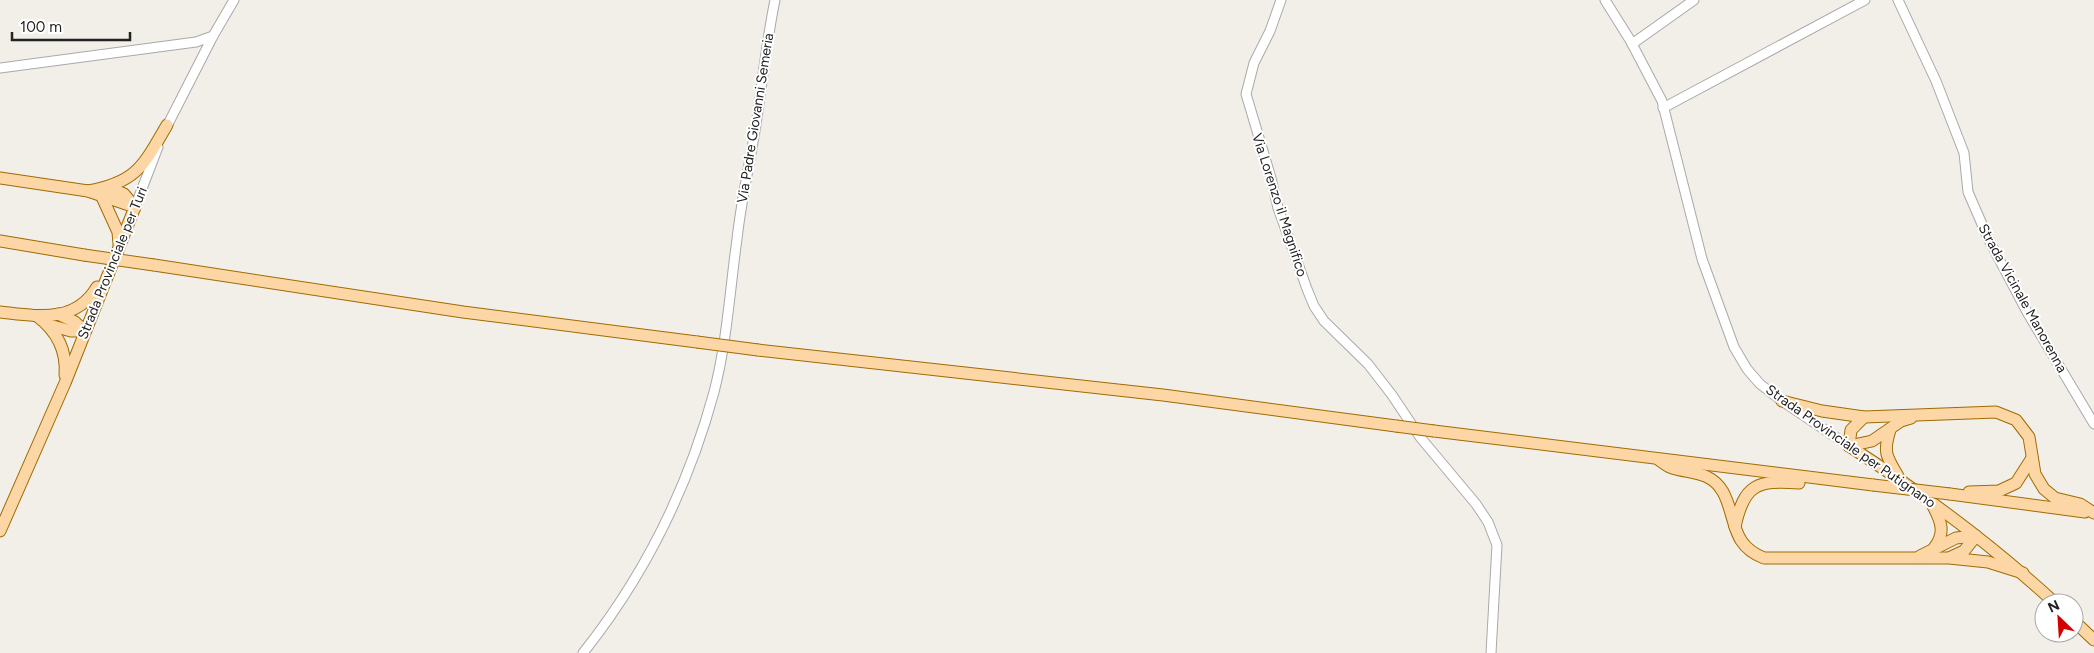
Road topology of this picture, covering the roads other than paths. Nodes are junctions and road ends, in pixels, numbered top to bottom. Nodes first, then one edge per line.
1 (234, 0) edge
2 (774, 0) edge
3 (1281, 0) edge
4 (1605, 0) edge
5 (1694, 0) edge
6 (1865, 0) edge
7 (1898, 0) edge
8 (213, 36) junction
9 (1632, 44) junction
10 (0, 68) edge
11 (1663, 108) junction
12 (167, 125) junction
13 (0, 178) edge
14 (105, 192) junction
15 (135, 206) junction
16 (0, 241) edge
17 (117, 251) junction
18 (0, 312) edge
19 (58, 314) junction
20 (37, 316) junction
21 (49, 325) junction
22 (85, 331) junction
23 (65, 383) junction
24 (1782, 401) junction
25 (1864, 416) junction
26 (1918, 416) junction
27 (2094, 424) edge
28 (1890, 430) junction
29 (1850, 446) junction
30 (1655, 458) junction
31 (2032, 458) junction
32 (1900, 479) junction
33 (1827, 480) junction
34 (1953, 494) junction
35 (1932, 502) junction
36 (2094, 513) edge
37 (1735, 529) junction
38 (0, 531) edge
39 (1976, 536) junction
40 (1932, 550) junction
41 (1916, 558) junction
42 (1949, 558) junction
43 (2023, 573) junction
44 (2044, 593) edge
45 (2084, 630) edge
46 (2094, 640) edge
47 (584, 653) edge
48 (1491, 653) edge

1 - 8 street, Strada Provinciale per Turi
2 - 47 street, Via Padre Giovanni Semeria
3 - 48 street, Via Lorenzo il Magnifico
4 - 9 street, Strada Provinciale per Putignano
5 - 9 street
6 - 11 street
7 - 27 street, Strada Vicinale Manorenna
8 - 10 street
8 - 12 street, Strada Provinciale per Turi
9 - 11 street, Strada Provinciale per Putignano
11 - 24 street, Strada Provinciale per Putignano
12 - 14 main road
12 - 15 street, Strada Provinciale per Turi
13 - 14 main road
14 - 15 main road
14 - 17 main road
15 - 17 main road, Strada Provinciale per Turi
16 - 30 main road, bridge
17 - 19 main road
17 - 22 main road, Strada Provinciale per Turi
18 - 20 main road
19 - 20 main road
19 - 22 main road
20 - 21 main road
21 - 22 main road
21 - 23 main road
22 - 23 main road, Strada Provinciale per Turi
23 - 38 main road, Strada Provinciale per Turi
24 - 25 main road
24 - 29 street, Strada Provinciale per Putignano
25 - 26 main road
25 - 29 main road
26 - 28 main road
26 - 31 main road
28 - 29 main road
28 - 32 main road
29 - 32 main road, Strada Provinciale per Putignano
30 - 33 main road
30 - 37 main road
31 - 34 main road
31 - 36 main road
32 - 35 main road, Strada Provinciale per Putignano
33 - 34 main road, bridge
33 - 37 main road
34 - 36 main road
35 - 39 main road, Strada Provinciale per Putignano
35 - 40 main road
37 - 41 main road
39 - 40 main road
39 - 42 main road
39 - 43 main road, Strada Provinciale per Putignano
40 - 41 main road
41 - 42 main road
42 - 43 main road
43 - 44 main road, Strada Provinciale per Putignano
45 - 46 main road

